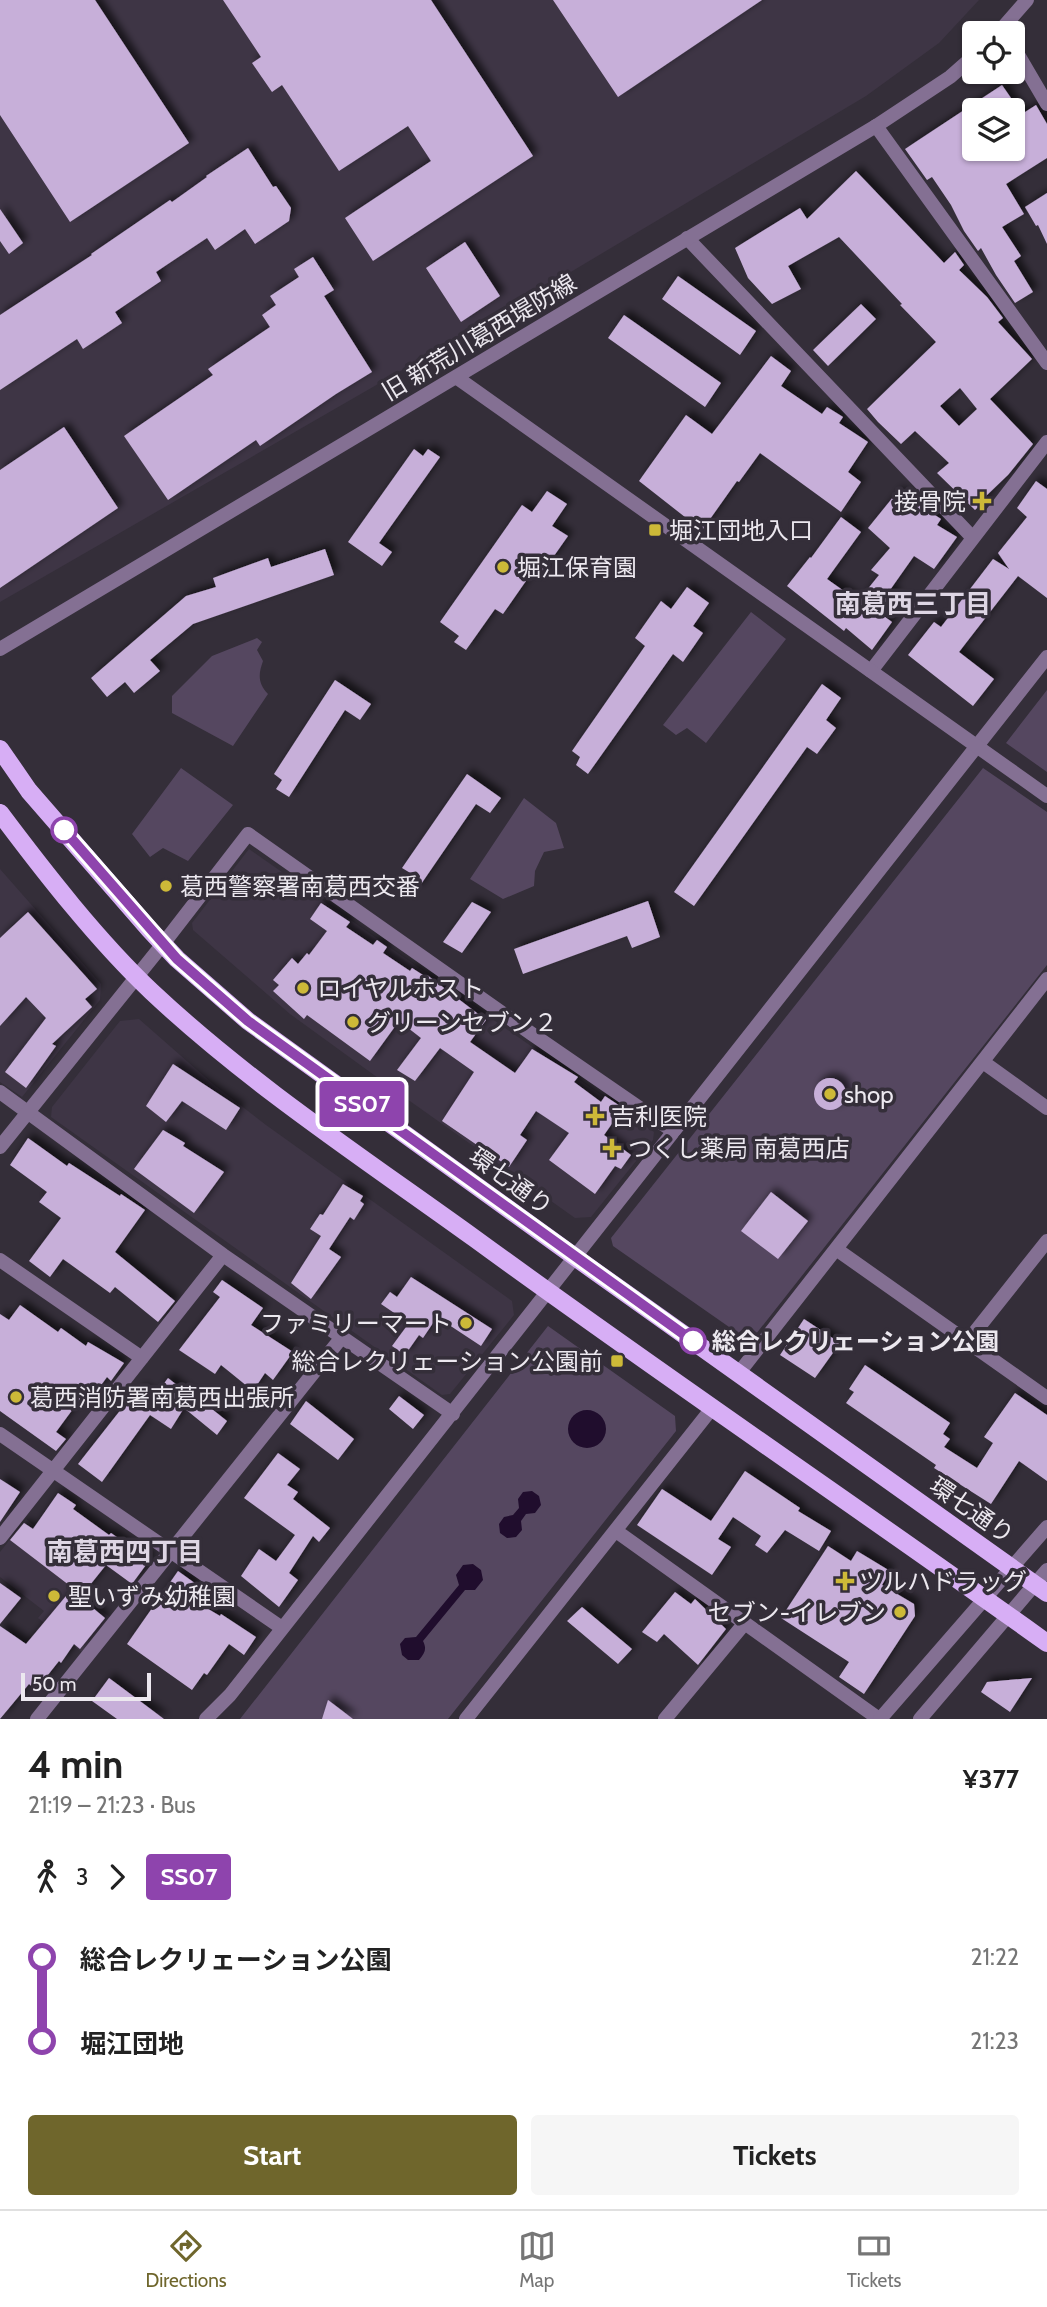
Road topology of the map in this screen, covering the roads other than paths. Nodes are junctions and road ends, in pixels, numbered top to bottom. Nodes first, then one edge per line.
1 (1027, 0) edge
2 (1011, 21) edge
3 (962, 66) edge
4 (1025, 66) edge
5 (1047, 104) edge
6 (876, 126) junction
7 (688, 238) junction
8 (1047, 363) edge
9 (456, 377) junction
10 (1047, 442) edge
11 (973, 538) junction
12 (0, 649) edge
13 (1047, 657) edge
14 (871, 671) junction
15 (976, 746) junction
16 (0, 749) edge
17 (1047, 796) edge
18 (0, 813) edge
19 (163, 944) junction
20 (137, 977) junction
21 (1047, 979) edge
22 (983, 1062) junction
23 (0, 1092) edge
24 (1047, 1108) edge
25 (27, 1112) junction
26 (673, 1131) junction
27 (0, 1147) edge
28 (1047, 1241) edge
29 (836, 1249) junction
30 (223, 1255) junction
31 (576, 1258) junction
32 (0, 1259) edge
33 (549, 1292) junction
34 (342, 1337) junction
35 (967, 1342) junction
36 (142, 1358) junction
37 (738, 1374) junction
38 (1047, 1398) edge
39 (712, 1407) junction
40 (453, 1414) junction
41 (0, 1434) edge
42 (53, 1471) junction
43 (1047, 1527) edge
44 (616, 1531) junction
45 (0, 1538) edge
46 (170, 1551) junction
47 (1011, 1568) junction
48 (1047, 1570) edge
49 (1041, 1589) edge
50 (984, 1599) junction
51 (1008, 1615) junction
52 (744, 1624) junction
53 (282, 1628) junction
54 (1047, 1643) edge
55 (37, 1719) edge
56 (206, 1719) edge
57 (466, 1719) edge
58 (665, 1719) edge
59 (880, 1719) edge
60 (920, 1719) edge

1 - 2 street
3 - 6 street, 旧 新荒川葛西堤防線
4 - 5 street
6 - 7 street, 旧 新荒川葛西堤防線
6 - 8 street
7 - 9 street, 旧 新荒川葛西堤防線
7 - 11 street
9 - 12 street, 旧 新荒川葛西堤防線
9 - 14 street
10 - 11 street
11 - 14 street
13 - 15 street
14 - 15 street
15 - 17 street
15 - 26 street
16 - 19 main road, 環七通り
18 - 20 main road
19 - 20 street
19 - 26 street
19 - 31 main road, 環七通り
20 - 25 street
20 - 33 main road
21 - 22 street
22 - 24 street
22 - 29 street
23 - 25 street
25 - 27 street
25 - 30 street
26 - 31 street
28 - 35 street
29 - 35 street
29 - 37 street
30 - 34 street
30 - 36 street
31 - 33 street
31 - 37 main road, 環七通り
32 - 36 street
33 - 39 main road
33 - 40 street
34 - 40 street
34 - 46 street
35 - 38 street
36 - 42 street
37 - 47 main road, 環七通り
39 - 44 street
39 - 50 main road
40 - 53 street
41 - 42 street
42 - 45 street
42 - 46 street
43 - 47 street
44 - 52 street
44 - 57 street
46 - 53 street
46 - 55 street
47 - 49 main road, 環七通り
47 - 50 street
48 - 49 street
49 - 51 street
50 - 51 main road
50 - 59 street
51 - 54 main road
51 - 60 street
52 - 58 street
52 - 59 street
53 - 56 street

